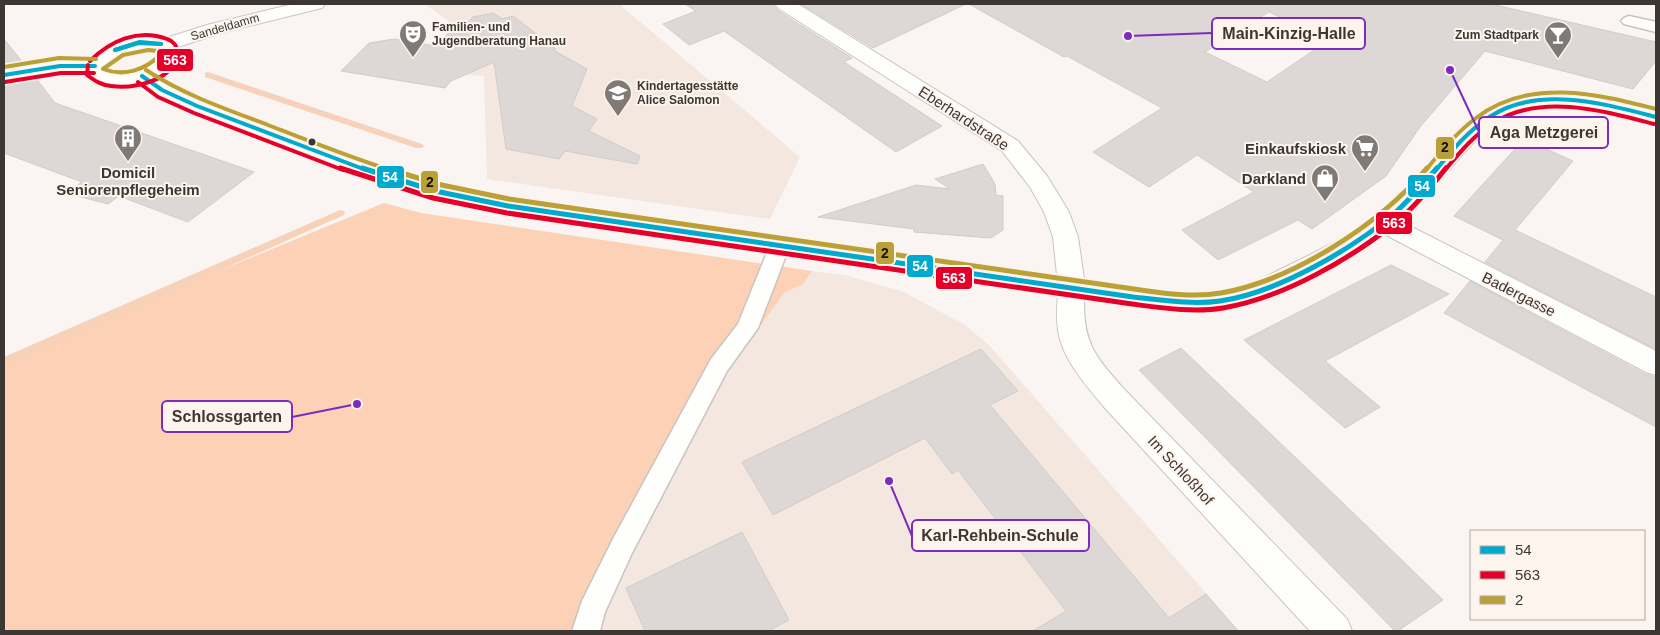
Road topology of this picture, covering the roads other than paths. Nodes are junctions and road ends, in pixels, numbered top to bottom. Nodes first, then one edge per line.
1 (315, 4) edge
2 (785, 4) edge
3 (1629, 21) dead end
4 (1656, 27) edge
5 (164, 45) junction
6 (95, 66) junction
7 (4, 75) edge
8 (142, 76) junction
9 (1656, 117) edge
10 (1383, 223) junction
11 (780, 245) junction
12 (1071, 287) junction
13 (1656, 364) edge
14 (586, 631) edge
15 (1334, 631) edge

1 - 5 street, Sandeldamm
2 - 12 street, Eberhardstraße
3 - 4 lane
5 - 6 street
5 - 8 street
6 - 7 street
6 - 8 street
8 - 11 street
9 - 10 street
10 - 12 street
10 - 13 street, Badergasse
11 - 12 street
11 - 14 lane
12 - 15 street, Im Schloßhof

